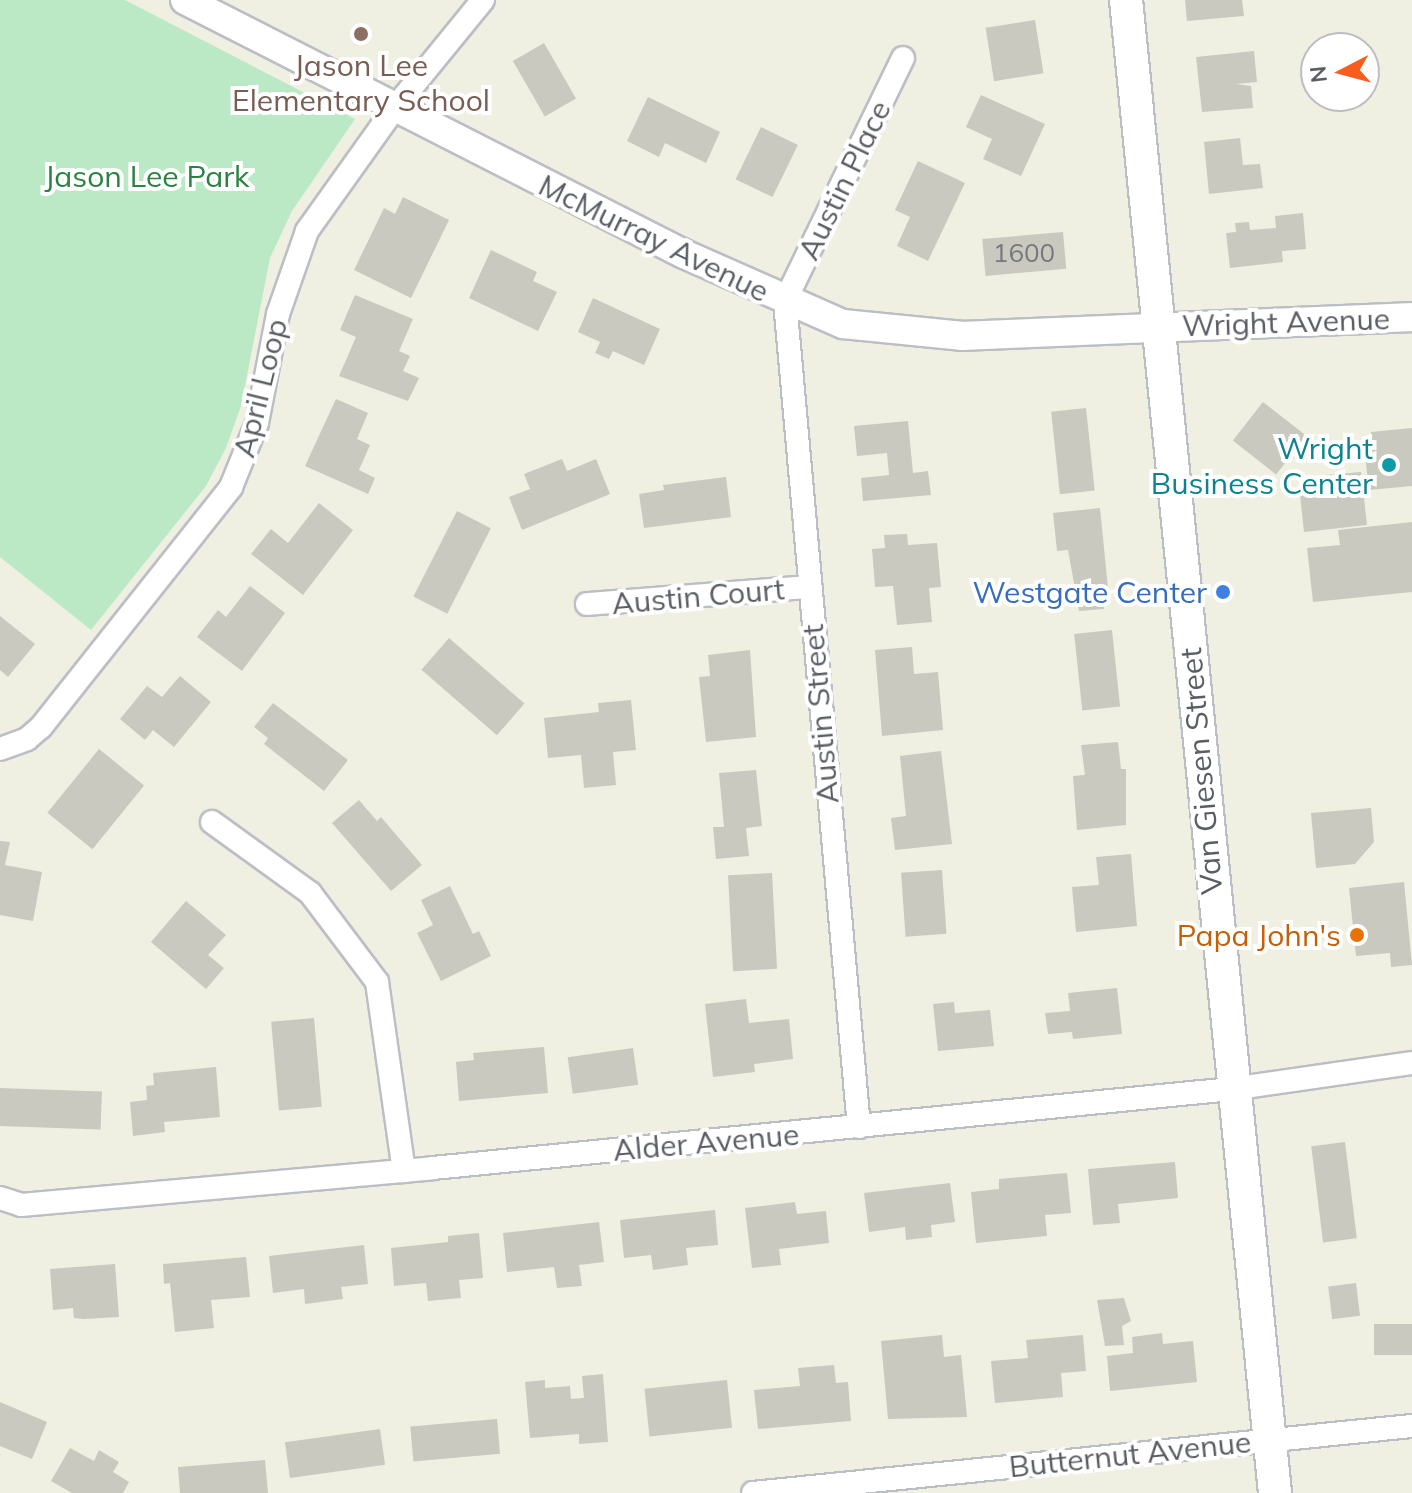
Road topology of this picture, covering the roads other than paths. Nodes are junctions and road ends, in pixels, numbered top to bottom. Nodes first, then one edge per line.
1 (185, 0) edge
2 (483, 0) edge
3 (1126, 0) edge
4 (903, 58) dead end
5 (394, 109) junction
6 (785, 301) junction
7 (1412, 317) edge
8 (1160, 328) junction
9 (808, 587) junction
10 (587, 604) dead end
11 (0, 749) edge
12 (212, 822) dead end
13 (1412, 1063) edge
14 (1231, 1089) junction
15 (859, 1127) junction
16 (404, 1171) junction
17 (0, 1198) edge
18 (1412, 1426) edge
19 (1269, 1440) junction
20 (753, 1493) edge
21 (1275, 1493) edge

1 - 5 street, McMurray Avenue
2 - 5 street, April Loop
3 - 8 main road, Van Giesen Street
4 - 6 street, Austin Place
5 - 6 street, McMurray Avenue
5 - 11 street, April Loop
6 - 8 street, McMurray Avenue
6 - 9 street, Austin Street
7 - 8 street, Wright Avenue
8 - 14 main road, Van Giesen Street
9 - 10 street, Austin Court
9 - 15 street, Austin Street
12 - 16 street
13 - 14 street, Alder Avenue
14 - 15 street, Alder Avenue
14 - 19 main road, Van Giesen Street
15 - 16 street, Alder Avenue
16 - 17 street, Alder Avenue
18 - 19 street, Butternut Avenue
19 - 20 street, Butternut Avenue
19 - 21 main road, Van Giesen Street

